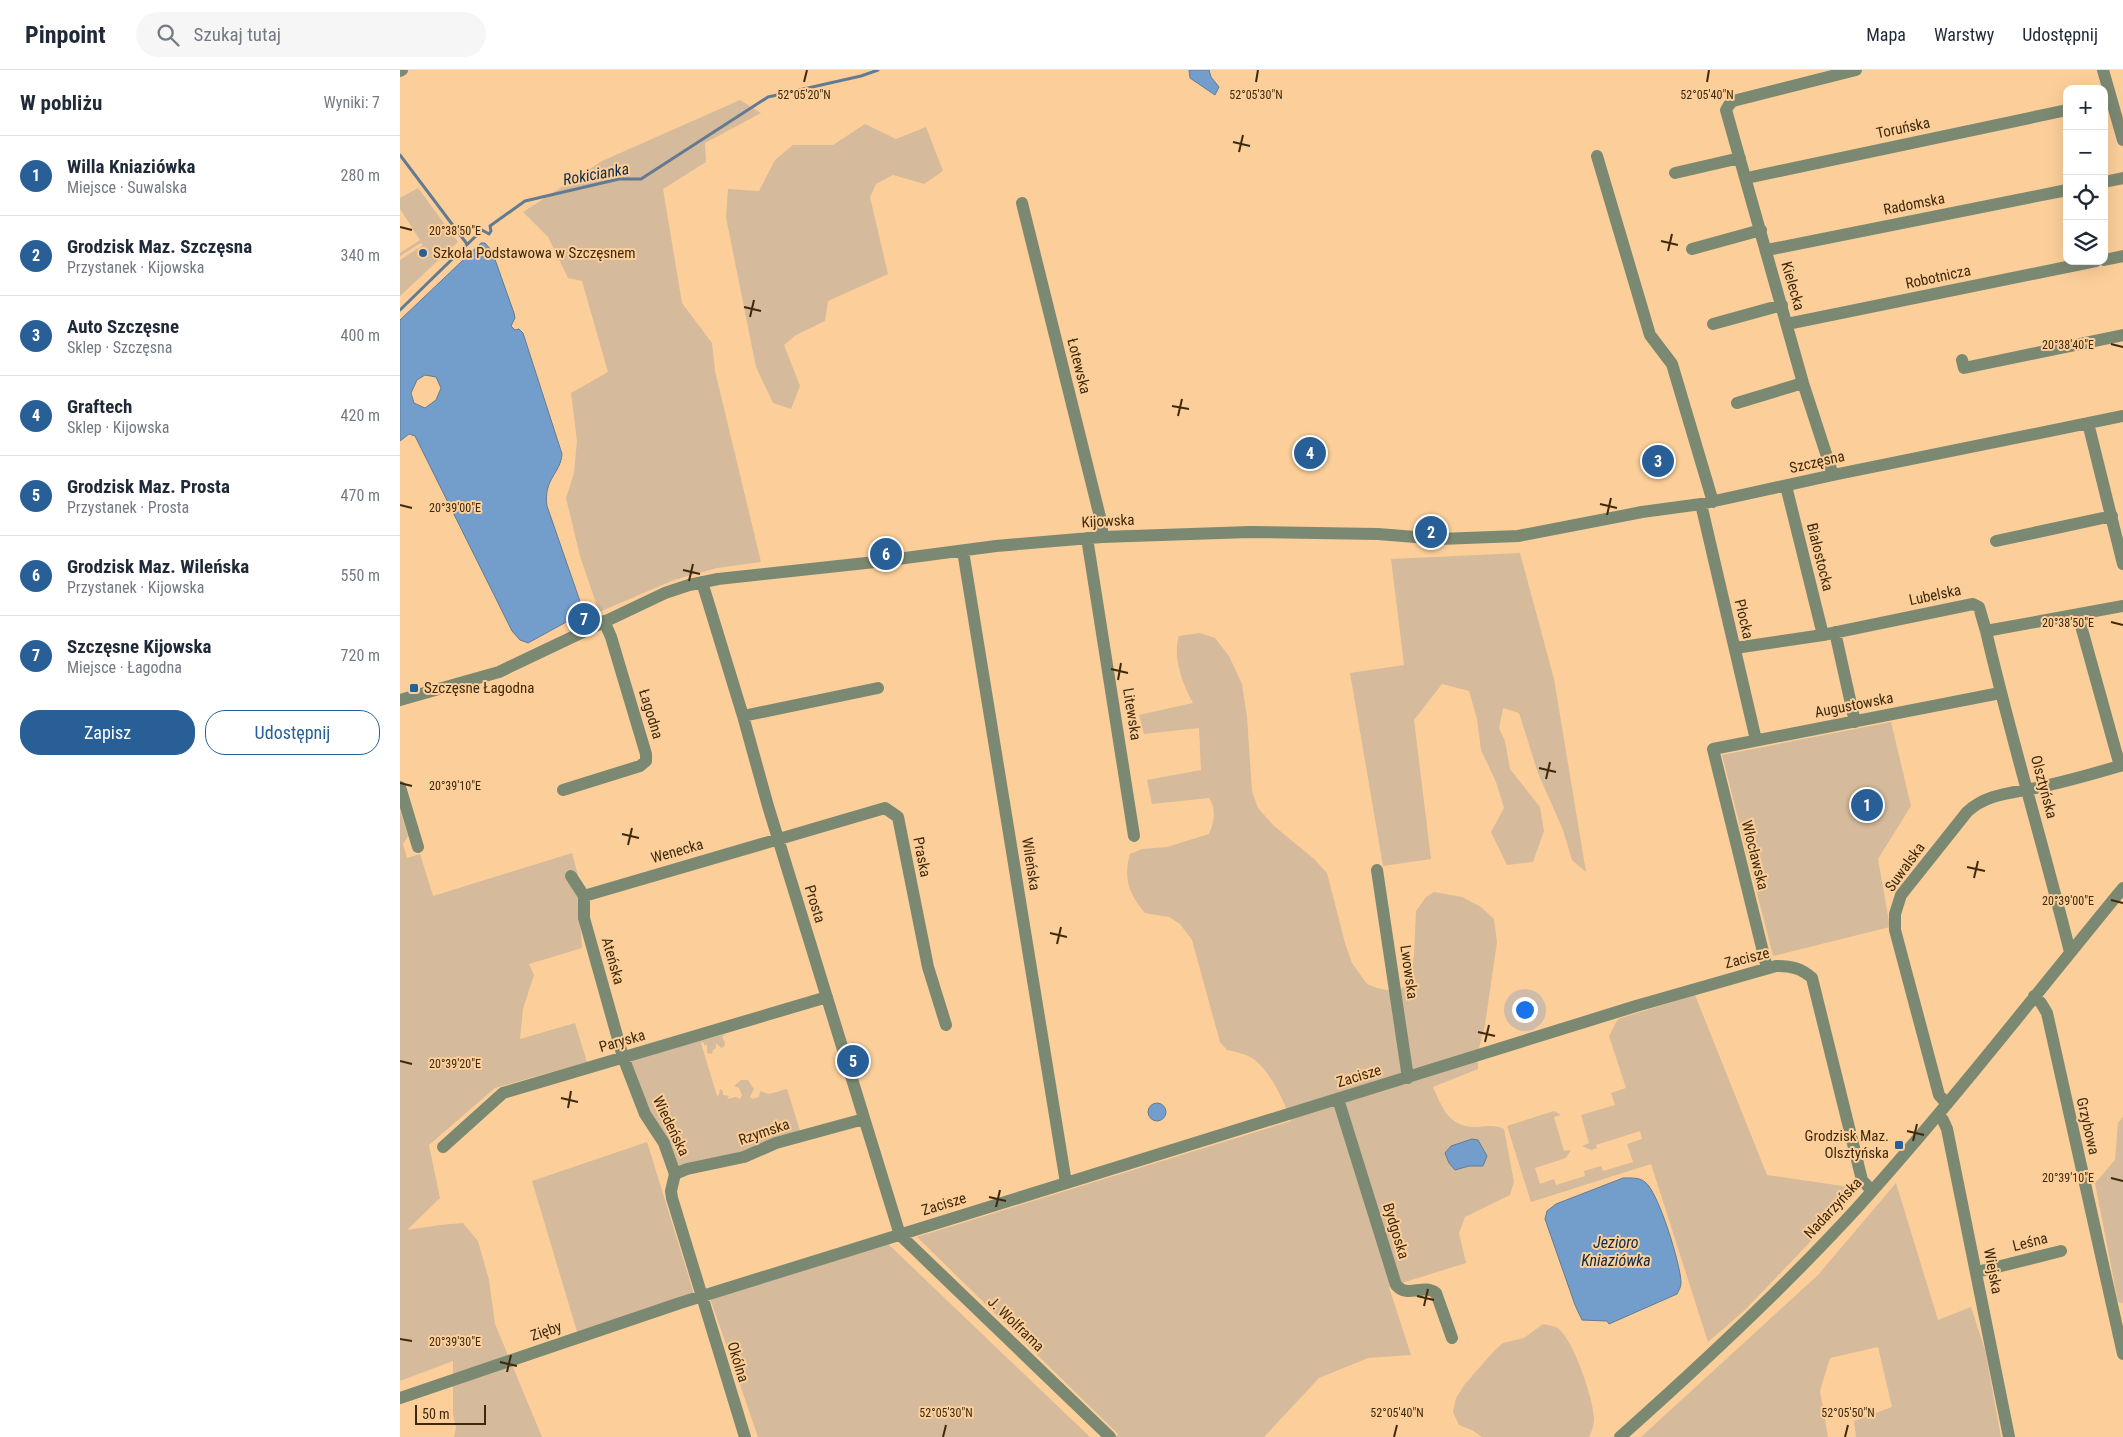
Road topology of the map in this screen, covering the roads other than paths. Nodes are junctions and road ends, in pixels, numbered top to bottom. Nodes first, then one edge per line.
1 (1856, 70) edge
2 (2103, 70) edge
3 (2105, 85) edge
4 (2108, 101) edge
5 (2063, 111) edge
6 (2123, 140) edge
7 (1597, 156) dead end
8 (1740, 158) junction
9 (1675, 173) dead end
10 (1746, 178) junction
11 (2123, 178) edge
12 (2108, 181) edge
13 (2063, 191) edge
14 (1022, 203) dead end
15 (1761, 230) junction
16 (1692, 249) dead end
17 (1767, 250) junction
18 (2123, 256) edge
19 (2108, 259) edge
20 (2076, 265) edge
21 (1782, 305) junction
22 (1713, 324) dead end
23 (1787, 324) junction
24 (2123, 335) edge
25 (1962, 360) dead end
26 (1803, 383) junction
27 (1737, 402) dead end
28 (2123, 416) edge
29 (2088, 424) junction
30 (1833, 475) junction
31 (1786, 486) junction
32 (1707, 503) junction
33 (2112, 516) junction
34 (1518, 536) joint
35 (1102, 537) junction
36 (1087, 538) junction
37 (1996, 540) dead end
38 (964, 551) junction
39 (2123, 564) edge
40 (702, 582) junction
41 (2123, 606) edge
42 (2078, 615) junction
43 (604, 621) junction
44 (1986, 631) junction
45 (1829, 634) junction
46 (1735, 648) junction
47 (878, 688) dead end
48 (2000, 693) junction
49 (400, 700) edge
50 (743, 716) junction
51 (1854, 722) junction
52 (1756, 740) junction
53 (1713, 749) joint
54 (2122, 766) edge
55 (400, 787) edge
56 (2028, 788) junction
57 (563, 790) dead end
58 (1134, 836) dead end
59 (779, 838) junction
60 (418, 847) dead end
61 (1378, 870) dead end
62 (571, 876) dead end
63 (2123, 888) edge
64 (584, 896) junction
65 (2070, 952) junction
66 (1767, 968) junction
67 (2034, 996) junction
68 (827, 998) junction
69 (946, 1025) dead end
70 (623, 1057) junction
71 (1408, 1078) junction
72 (1338, 1099) junction
73 (1947, 1104) junction
74 (1938, 1115) junction
75 (864, 1119) junction
76 (443, 1147) dead end
77 (675, 1174) junction
78 (1066, 1183) junction
79 (1872, 1191) junction
80 (900, 1235) junction
81 (2062, 1251) dead end
82 (1977, 1272) junction
83 (702, 1297) junction
84 (1452, 1338) dead end
85 (2123, 1354) edge
86 (400, 1398) edge
87 (744, 1437) edge
88 (1110, 1437) edge
89 (1620, 1437) edge
90 (2009, 1437) edge

1 - 8 street, Kielecka
2 - 3 street
4 - 6 street
5 - 10 street, Toruńska
7 - 32 street, Płocka
8 - 9 street
8 - 10 street, Kielecka
10 - 15 street, Kielecka
11 - 12 street
13 - 17 street, Radomska
14 - 35 street, Łotewska
15 - 16 street
15 - 17 street, Kielecka
17 - 21 street, Kielecka
18 - 19 street
20 - 23 street, Robotnicza
21 - 22 street
21 - 23 street, Kielecka
23 - 26 street, Kielecka
24 - 25 street
26 - 27 street
26 - 30 street, Kielecka
28 - 29 street, Szczęsna
29 - 30 street, Szczęsna
29 - 33 street
30 - 31 street, Szczęsna
31 - 32 street, Szczęsna
31 - 45 street, Białostocka
32 - 34 street, Szczęsna
32 - 46 street, Płocka
33 - 37 street
33 - 39 street
34 - 35 street, Kijowska
35 - 36 street, Kijowska
36 - 38 street, Kijowska
36 - 58 street, Litewska
38 - 40 street, Kijowska
38 - 78 street, Wileńska
40 - 43 street
40 - 50 street, Prosta
41 - 42 street
42 - 44 street
42 - 54 street
43 - 49 street
43 - 57 street, Łagodna
44 - 45 street, Lubelska
44 - 48 street, Olsztyńska
45 - 46 street, Lubelska
45 - 51 street, Białostocka
46 - 52 street, Płocka
47 - 50 street
48 - 51 street, Augustowska
48 - 56 street, Olsztyńska
50 - 59 street, Prosta
51 - 52 street, Augustowska
52 - 53 street, Augustowska
53 - 66 street, Włocławska
54 - 56 street, Suwalska
55 - 60 street
56 - 65 street, Olsztyńska
56 - 73 street, Suwalska
59 - 64 street, Wenecka
59 - 68 street, Prosta
59 - 69 street, Praska
61 - 71 street, Lwowska
62 - 64 street
63 - 65 street, Nadarzyńska
64 - 70 street, Ateńska
65 - 67 street, Nadarzyńska
66 - 71 street, Zacisze
66 - 79 street, Zacisze
67 - 73 street, Nadarzyńska
67 - 85 street, Grzybowa
68 - 70 street, Paryska
68 - 75 street, Prosta
70 - 76 street, Paryska
70 - 77 street, Wiedeńska
71 - 72 street, Zacisze
72 - 78 street, Zacisze
72 - 84 street, Bydgoska
73 - 74 street, Nadarzyńska
74 - 79 street, Nadarzyńska
74 - 82 street, Wiejska
75 - 77 street, Rzymska
75 - 80 street, Prosta
77 - 83 street, Wiedeńska
78 - 80 street, Zacisze
79 - 89 street, Nadarzyńska
80 - 83 street, Zacisze
80 - 88 street, J. Wolframa
81 - 82 street, Leśna
82 - 90 street, Wiejska
83 - 86 street, Zięby
83 - 87 street, Okólna

